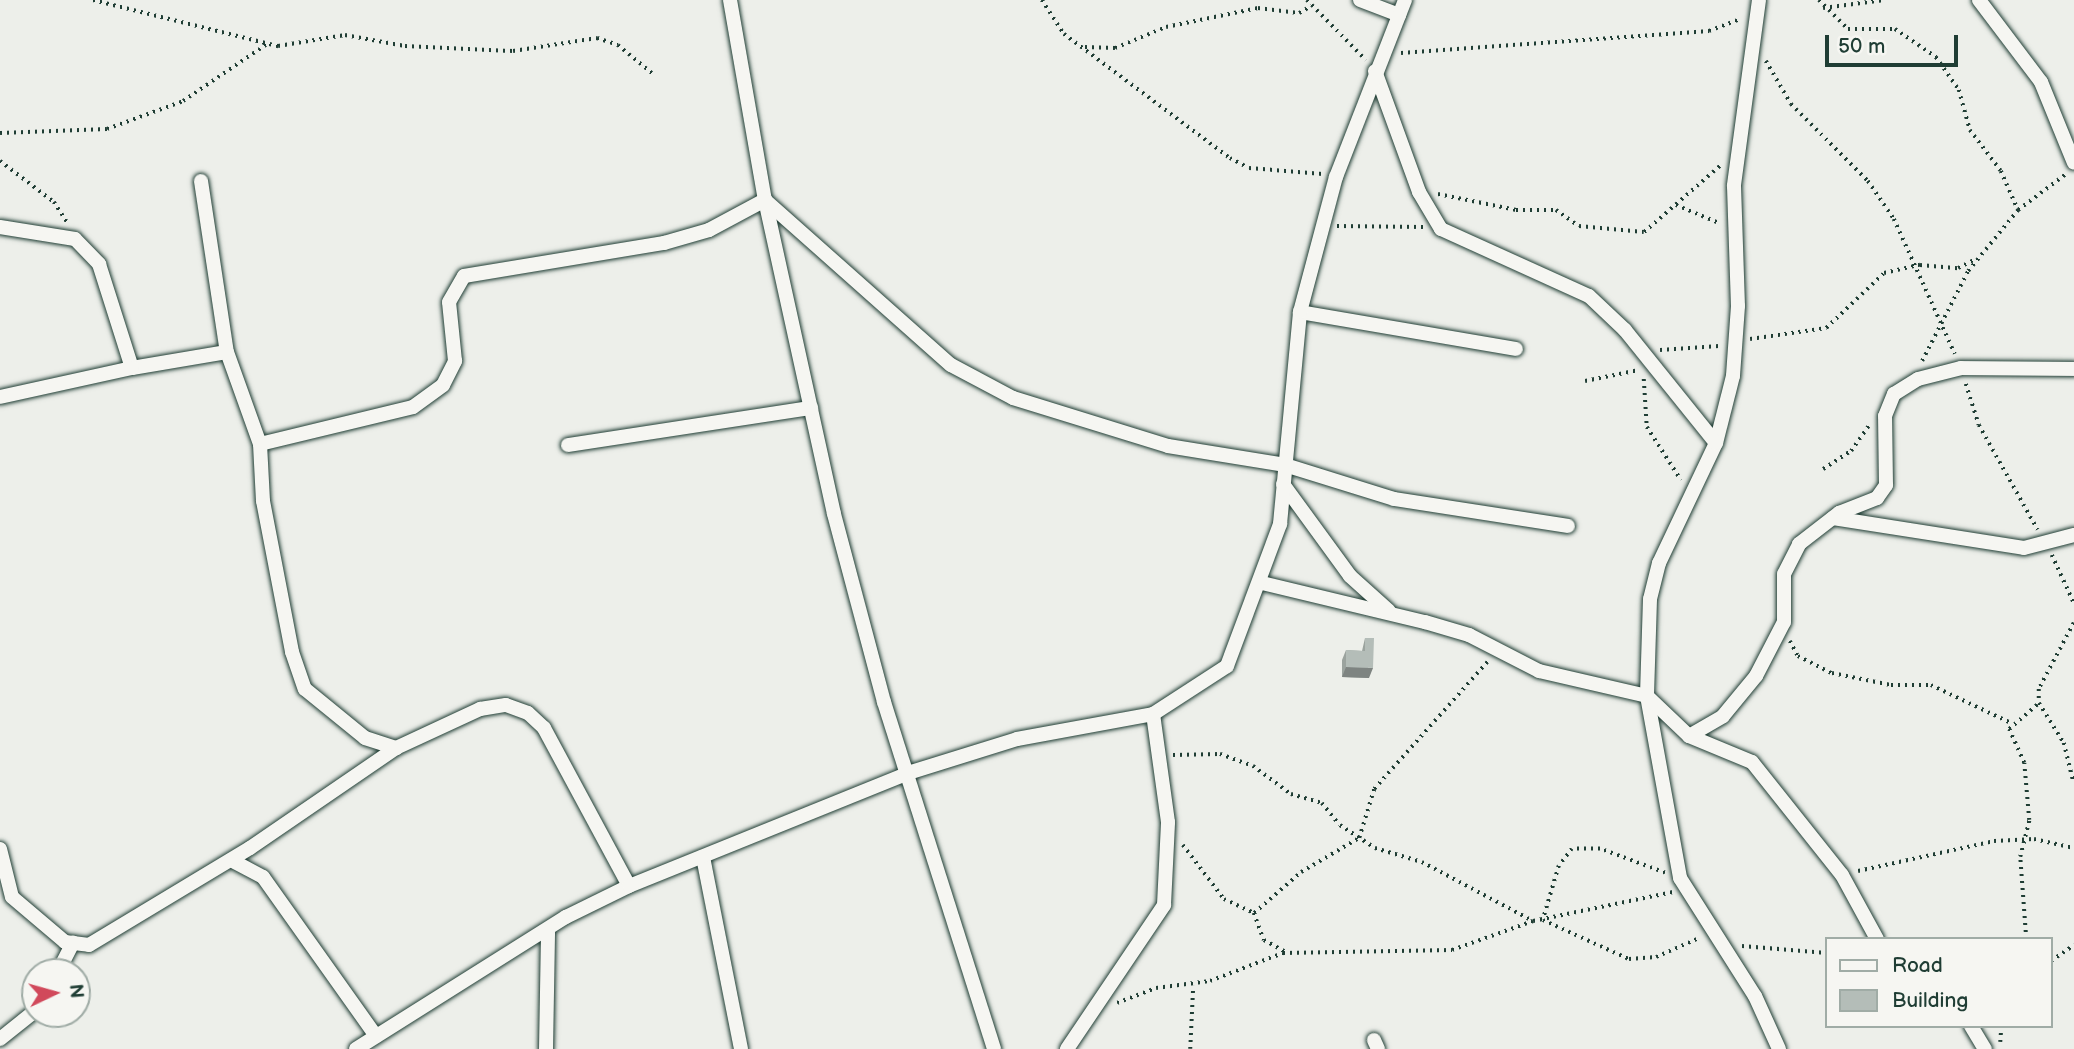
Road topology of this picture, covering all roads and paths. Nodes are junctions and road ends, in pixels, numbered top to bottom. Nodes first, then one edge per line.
1 (93, 0) edge
2 (730, 0) edge
3 (1042, 0) edge
4 (1307, 0) edge
5 (1360, 0) edge
6 (1405, 0) edge
7 (1759, 0) edge
8 (1819, 0) edge
9 (1884, 0) edge
10 (1979, 0) edge
11 (1311, 6) junction
12 (1824, 8) junction
13 (1747, 13) dead end
14 (1399, 15) junction
15 (1755, 41) junction
16 (267, 44) junction
17 (1083, 47) junction
18 (1381, 56) junction
19 (1375, 71) junction
20 (652, 73) dead end
21 (0, 133) edge
22 (1740, 146) junction
23 (0, 161) edge
24 (2074, 163) edge
25 (2074, 172) edge
26 (1336, 177) junction
27 (201, 181) dead end
28 (1419, 192) junction
29 (765, 200) junction
30 (1676, 205) junction
31 (2018, 210) junction
32 (0, 227) edge
33 (1324, 227) junction
34 (1441, 229) junction
35 (1732, 230) junction
36 (75, 239) junction
37 (1978, 258) junction
38 (1920, 265) junction
39 (1300, 313) junction
40 (1942, 321) junction
41 (1737, 344) junction
42 (1516, 349) dead end
43 (227, 352) junction
44 (1641, 352) junction
45 (132, 368) junction
46 (1961, 368) junction
47 (2074, 369) edge
48 (1585, 381) dead end
49 (0, 397) edge
50 (811, 408) junction
51 (1716, 443) junction
52 (260, 444) junction
53 (568, 445) dead end
54 (1285, 465) junction
55 (1283, 484) junction
56 (1692, 494) junction
57 (1833, 518) junction
58 (1568, 526) dead end
59 (2074, 535) edge
60 (2045, 543) junction
61 (1262, 583) junction
62 (2074, 603) edge
63 (1390, 612) junction
64 (1784, 622) junction
65 (2074, 623) edge
66 (1497, 651) junction
67 (1647, 696) junction
68 (2039, 703) junction
69 (1153, 714) junction
70 (2011, 723) junction
71 (1689, 736) junction
72 (396, 748) junction
73 (1161, 755) junction
74 (908, 773) junction
75 (2074, 784) edge
76 (1168, 822) junction
77 (1359, 838) junction
78 (2026, 838) junction
79 (2074, 848) edge
80 (0, 849) edge
81 (703, 858) junction
82 (231, 860) junction
83 (1842, 875) junction
84 (1683, 883) junction
85 (629, 886) junction
86 (1254, 913) junction
87 (1543, 920) junction
88 (1533, 921) junction
89 (548, 929) junction
90 (1876, 937) edge
91 (2026, 937) edge
92 (1715, 938) junction
93 (73, 943) junction
94 (2074, 944) edge
95 (1288, 953) junction
96 (1826, 953) edge
97 (65, 958) edge
98 (2053, 960) edge
99 (1192, 986) junction
100 (1094, 1010) junction
101 (21, 1022) edge
102 (1972, 1028) edge
103 (2001, 1028) edge
104 (376, 1036) junction
105 (0, 1039) edge
106 (356, 1049) edge
107 (546, 1049) edge
108 (741, 1049) edge
109 (994, 1049) edge
110 (1067, 1049) edge
111 (1190, 1049) edge
112 (1779, 1049) edge
113 (1985, 1049) edge
114 (1999, 1049) edge

1 - 16 path
2 - 29 street
3 - 17 path
4 - 11 path
5 - 14 street
6 - 14 street
7 - 15 street
8 - 12 path
9 - 12 path
10 - 24 street
11 - 17 path
11 - 19 path
12 - 31 path
13 - 18 path
14 - 18 street
15 - 22 street
15 - 38 path
16 - 20 path
16 - 21 path
17 - 26 path
18 - 19 street
19 - 26 street
19 - 28 street
22 - 30 path
22 - 35 street
23 - 36 path
25 - 31 path
26 - 33 street
27 - 43 street
28 - 30 path
28 - 34 street
29 - 50 street
29 - 52 street
29 - 54 street
30 - 35 path
31 - 37 path
32 - 36 street
33 - 34 path
33 - 39 street
34 - 44 street
35 - 41 street
36 - 45 street
37 - 38 path
37 - 40 path
38 - 40 path
38 - 41 path
39 - 42 street
39 - 54 street
40 - 46 path
41 - 44 path
41 - 51 street
43 - 45 street
43 - 52 street
44 - 51 street
45 - 49 street
46 - 47 street
46 - 57 street
46 - 60 path
48 - 56 path
50 - 53 street
50 - 74 street
51 - 56 street
52 - 72 street
54 - 55 street
54 - 58 street
55 - 61 street
55 - 63 street
56 - 67 street
57 - 60 street
57 - 64 street
59 - 60 street
60 - 62 path
61 - 63 street
61 - 69 street
63 - 66 street
64 - 70 path
64 - 71 street
65 - 68 path
66 - 67 street
66 - 77 path
67 - 71 street
67 - 84 street
68 - 70 path
68 - 75 path
69 - 73 street
69 - 74 street
70 - 78 path
71 - 83 street
72 - 82 street
72 - 85 street
73 - 76 street
73 - 77 path
74 - 81 street
74 - 109 street
76 - 86 path
76 - 100 street
77 - 86 path
77 - 88 path
78 - 79 path
78 - 83 path
78 - 91 path
80 - 93 street
81 - 85 street
81 - 108 street
82 - 93 street
82 - 104 street
83 - 90 street
84 - 87 path
84 - 87 path
84 - 92 street
85 - 89 street
86 - 95 path
87 - 88 path
87 - 92 path
88 - 95 path
89 - 104 street
89 - 107 street
92 - 96 path
92 - 112 street
93 - 97 street
94 - 98 path
95 - 99 path
99 - 100 path
99 - 111 path
100 - 110 street
101 - 105 street
102 - 113 street
103 - 114 path
104 - 106 street

